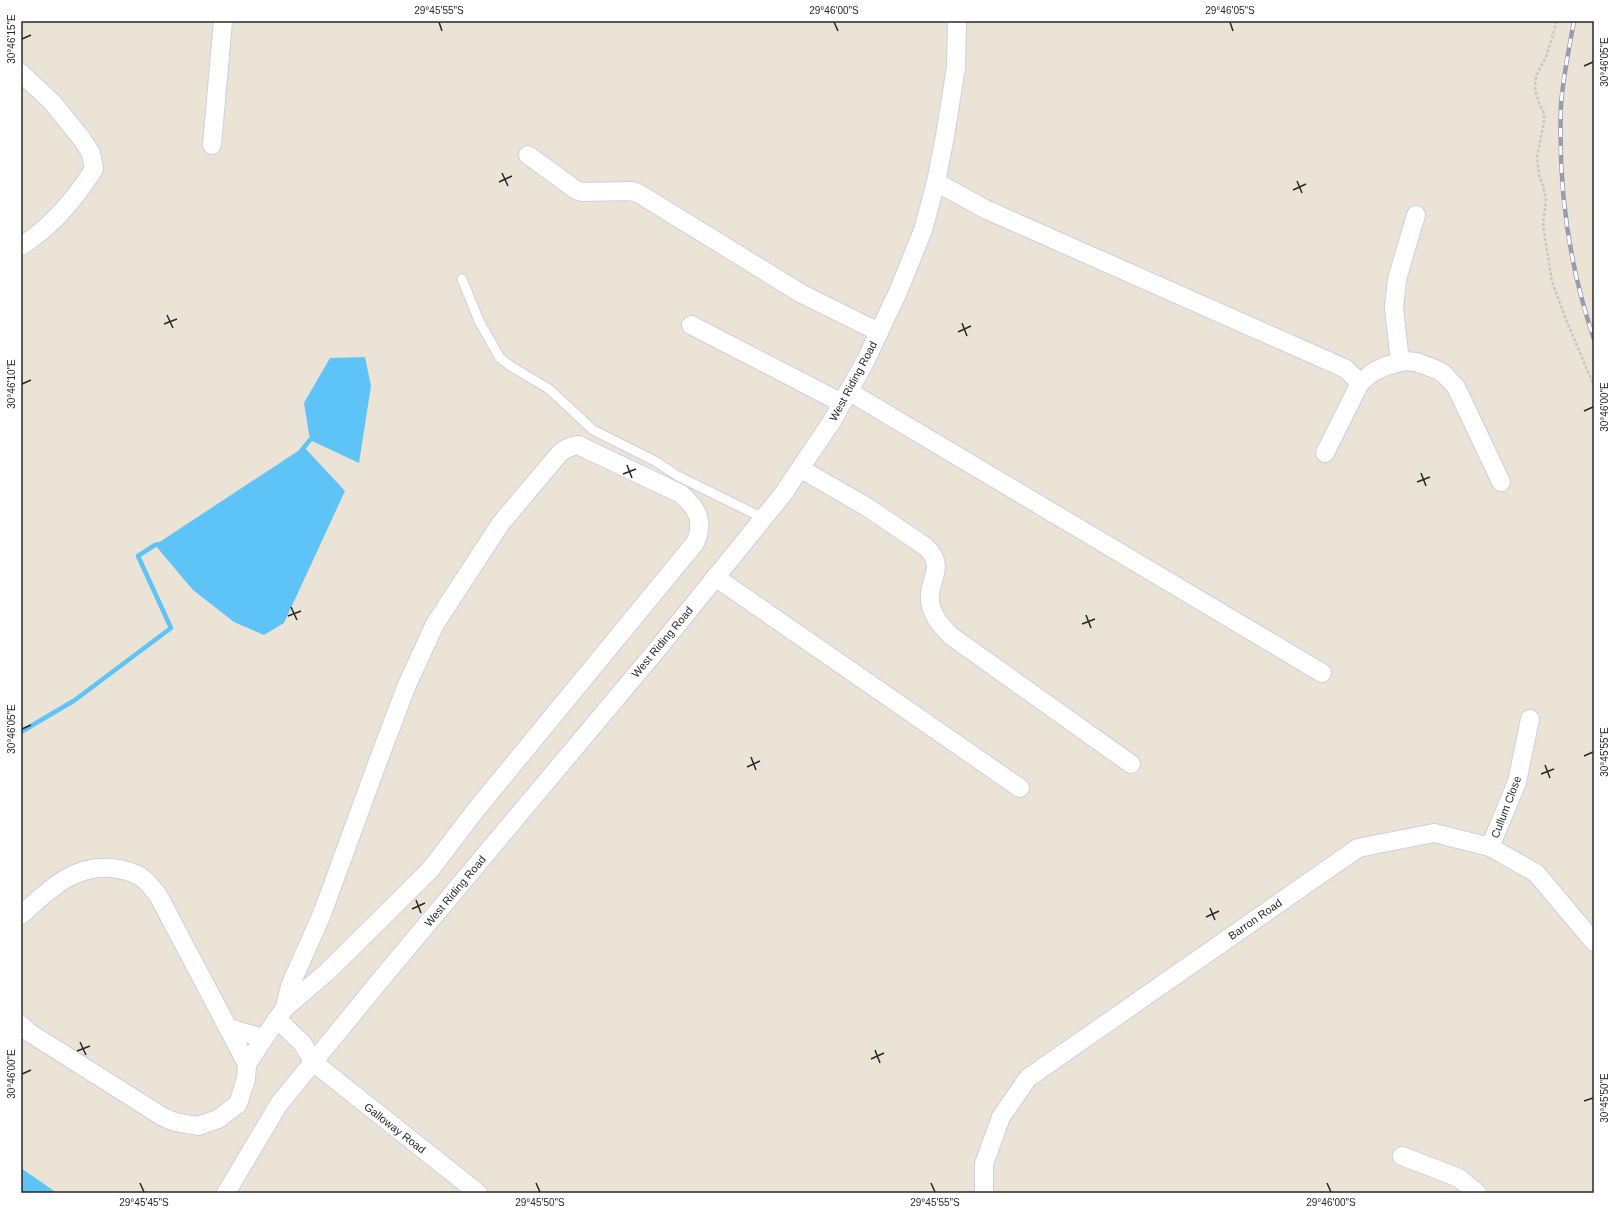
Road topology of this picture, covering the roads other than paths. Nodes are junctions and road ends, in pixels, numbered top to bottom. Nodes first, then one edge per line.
1 (223, 21) edge
2 (957, 21) edge
3 (21, 72) edge
4 (212, 145) dead end
5 (528, 155) dead end
6 (936, 182) junction
7 (1416, 215) dead end
8 (21, 246) edge
9 (462, 279) dead end
10 (692, 325) dead end
11 (879, 332) junction
12 (1400, 362) junction
13 (1360, 383) junction
14 (845, 397) junction
15 (1325, 453) dead end
16 (801, 469) junction
17 (1501, 482) dead end
18 (763, 518) junction
19 (715, 577) junction
20 (1322, 673) dead end
21 (1530, 719) dead end
22 (1131, 764) dead end
23 (1020, 788) dead end
24 (1490, 847) junction
25 (21, 915) edge
26 (1594, 942) edge
27 (281, 1014) junction
28 (21, 1025) edge
29 (228, 1028) junction
30 (263, 1038) junction
31 (313, 1062) junction
32 (247, 1064) junction
33 (1402, 1156) dead end
34 (226, 1193) edge
35 (478, 1193) edge
36 (984, 1193) edge
37 (1477, 1193) edge

1 - 4 street
2 - 6 street, West Riding Road
3 - 8 street
5 - 11 street
6 - 11 street, West Riding Road
6 - 13 street
7 - 12 street
9 - 18 lane
10 - 14 street
11 - 14 street, West Riding Road
12 - 13 street
12 - 17 street
13 - 15 street
14 - 16 street, West Riding Road
14 - 20 street
16 - 18 street, West Riding Road
16 - 22 street
18 - 19 street, West Riding Road
19 - 23 street
19 - 31 street, West Riding Road
21 - 24 street, Cullum Close
24 - 26 street, Barron Road
24 - 36 street, Barron Road
25 - 29 street
27 - 27 street
27 - 30 street
27 - 31 street
28 - 32 street
29 - 30 street
29 - 32 street
30 - 32 street
31 - 34 street, West Riding Road
31 - 35 street, Galloway Road
33 - 37 street

